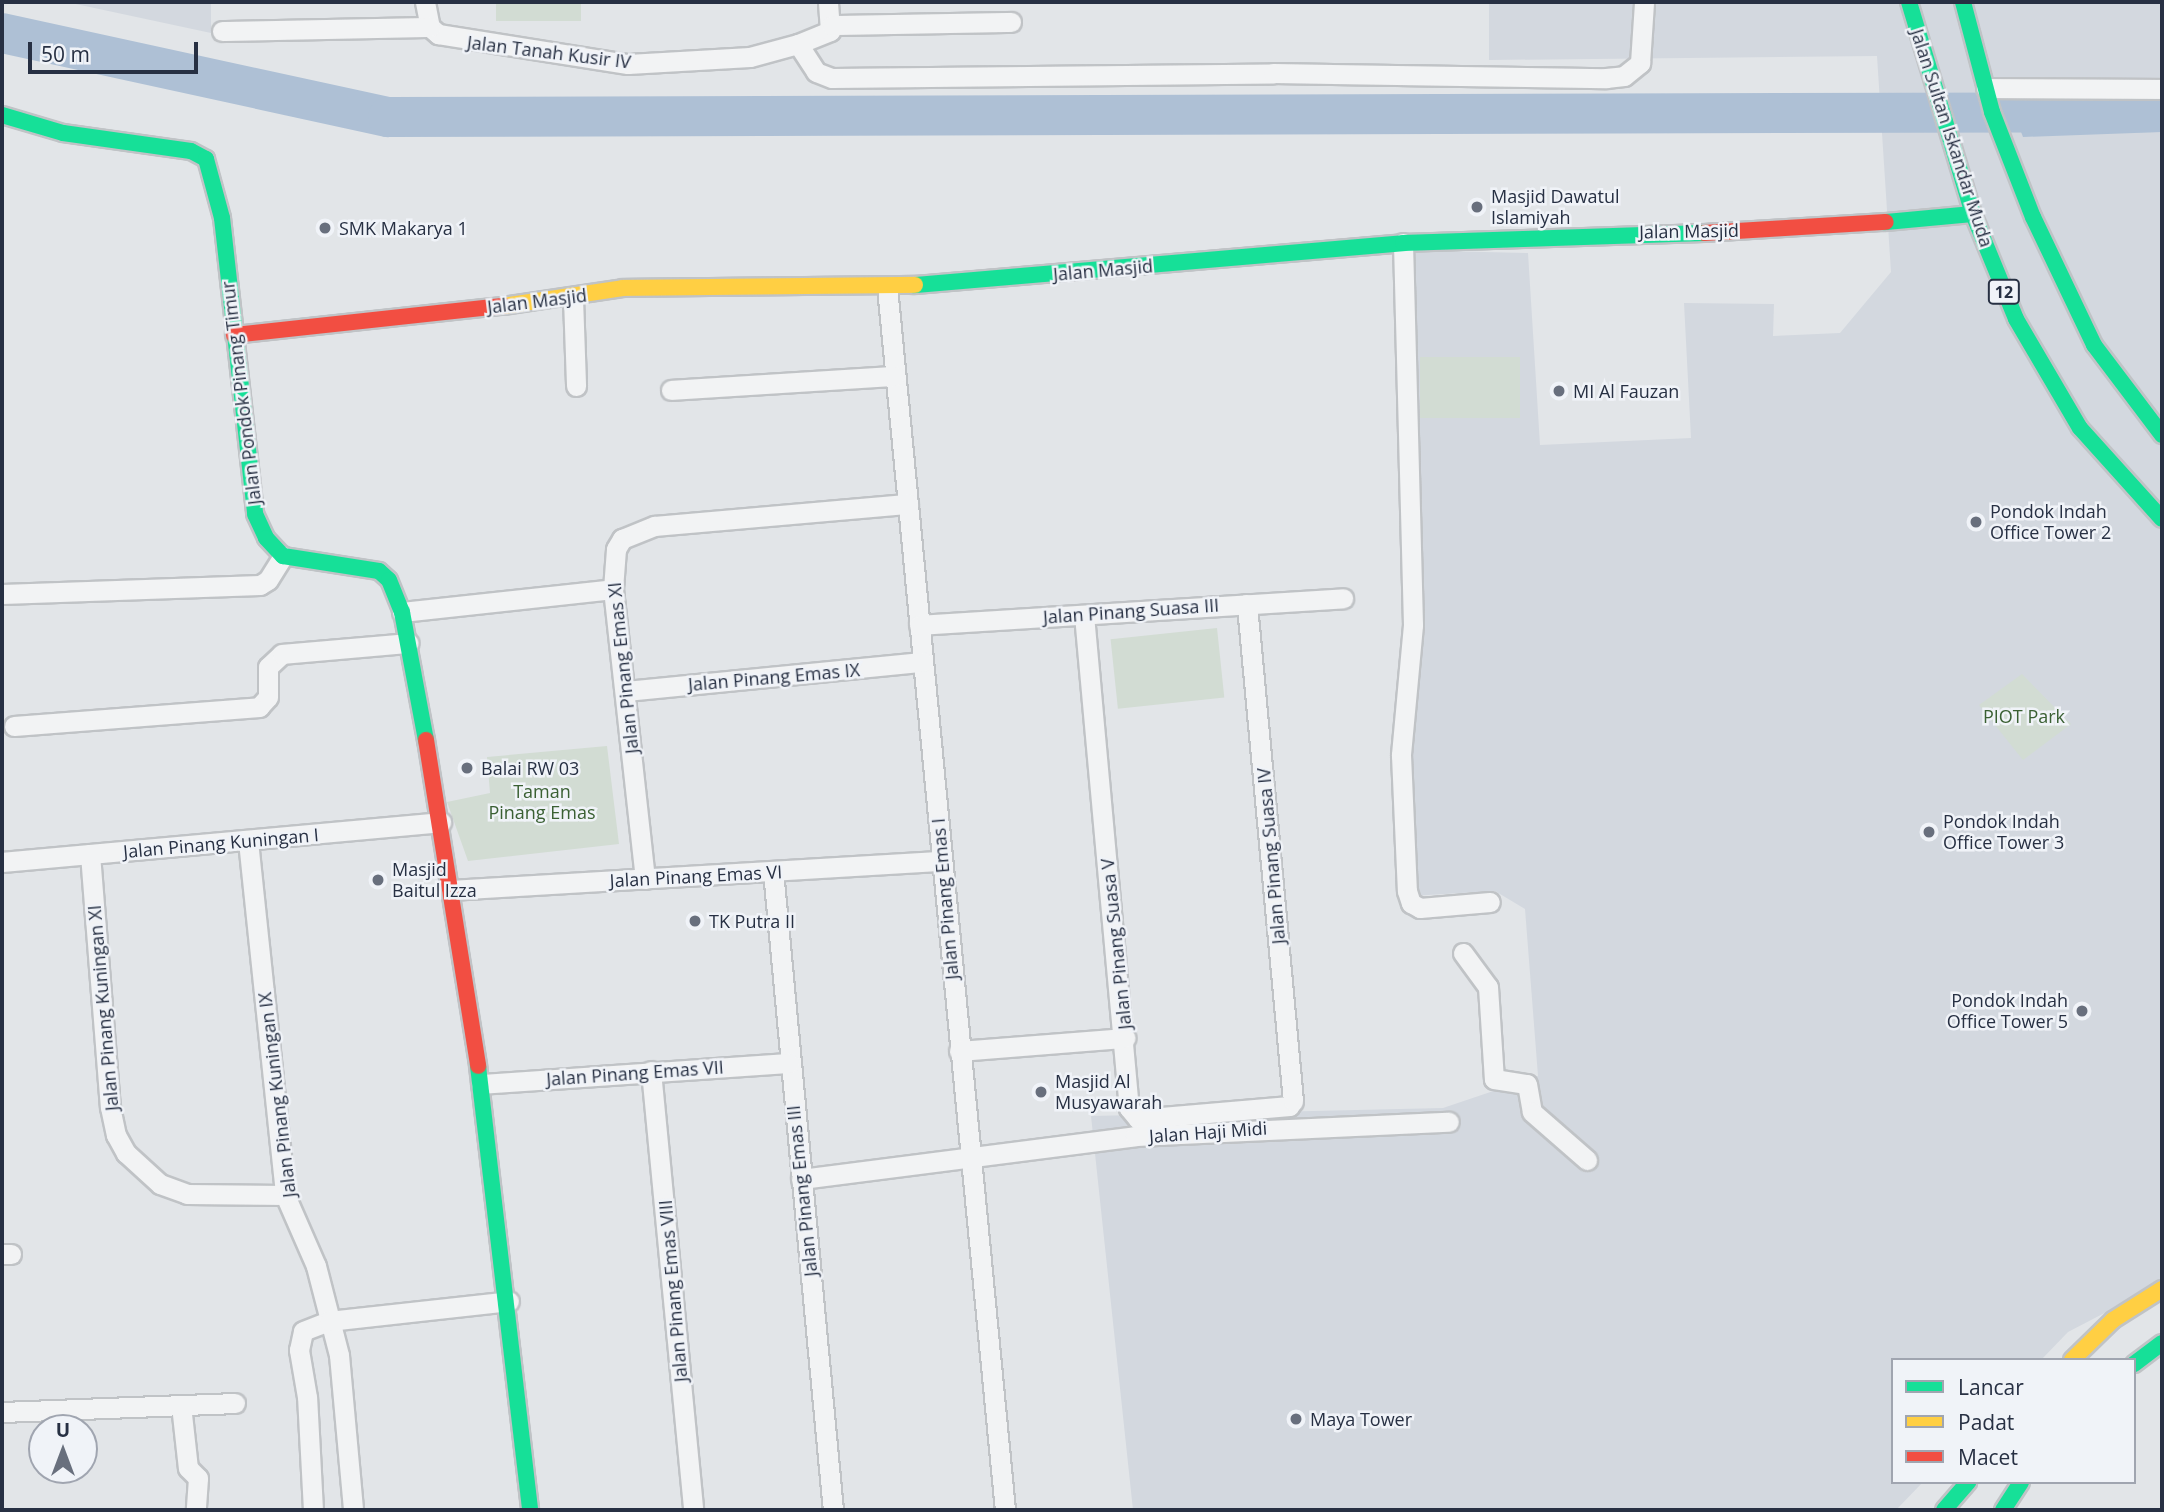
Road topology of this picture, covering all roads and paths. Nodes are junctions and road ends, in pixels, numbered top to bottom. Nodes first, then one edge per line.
1 (425, 2) edge
2 (828, 2) edge
3 (1644, 2) edge
4 (1909, 2) edge
5 (1963, 2) edge
6 (1011, 22) dead end
7 (832, 25) junction
8 (430, 27) junction
9 (222, 32) dead end
10 (798, 44) junction
11 (1986, 88) junction
12 (2162, 89) edge
13 (2, 116) edge
14 (1973, 214) junction
15 (1403, 243) junction
16 (887, 287) junction
17 (573, 298) junction
18 (234, 335) junction
19 (895, 376) junction
20 (576, 386) dead end
21 (670, 390) dead end
22 (2159, 427) edge
23 (2102, 454) junction
24 (2162, 497) edge
25 (908, 504) junction
26 (2162, 519) edge
27 (283, 556) junction
28 (612, 589) junction
29 (2, 594) edge
30 (1343, 598) dead end
31 (1247, 604) junction
32 (402, 612) junction
33 (1084, 615) junction
34 (919, 625) junction
35 (409, 643) junction
36 (923, 662) junction
37 (625, 691) junction
38 (14, 726) dead end
39 (441, 822) junction
40 (248, 841) junction
41 (90, 855) junction
42 (941, 861) junction
43 (2, 862) edge
44 (773, 871) junction
45 (645, 879) junction
46 (451, 890) junction
47 (1490, 902) dead end
48 (1463, 953) dead end
49 (1125, 1038) junction
50 (959, 1051) junction
51 (789, 1063) junction
52 (651, 1071) junction
53 (481, 1084) junction
54 (1289, 1106) joint
55 (1449, 1122) dead end
56 (970, 1159) junction
57 (1587, 1160) dead end
58 (801, 1179) junction
59 (285, 1195) junction
60 (2162, 1289) edge
61 (509, 1301) junction
62 (327, 1322) junction
63 (2162, 1343) edge
64 (2074, 1358) edge
65 (2136, 1362) edge
66 (235, 1403) dead end
67 (181, 1405) junction
68 (2, 1412) edge
69 (2020, 1484) edge
70 (1963, 1488) edge
71 (197, 1510) edge
72 (313, 1510) edge
73 (353, 1510) edge
74 (530, 1510) edge
75 (693, 1510) edge
76 (833, 1510) edge
77 (1005, 1510) edge
78 (1944, 1510) edge
79 (1963, 1510) edge
80 (2003, 1510) edge

1 - 8 street
2 - 7 street
3 - 10 street
4 - 14 main road, Jalan Sultan Iskandar Muda / 12
5 - 11 main road
6 - 7 street
7 - 10 street, Jalan Tanah Kusir IV
8 - 9 street
8 - 10 street, Jalan Tanah Kusir IV
11 - 12 street
11 - 22 main road
13 - 18 main road, Jalan Pondok Pinang Timur
14 - 15 main road, Jalan Masjid
14 - 23 main road, Jalan Sultan Iskandar Muda / 12
15 - 16 main road, Jalan Masjid
15 - 47 street
16 - 17 main road, Jalan Masjid
16 - 19 street, Jalan Pinang Emas I
17 - 18 main road, Jalan Masjid
17 - 20 street
18 - 27 main road, Jalan Pondok Pinang Timur
19 - 21 street
19 - 25 street, Jalan Pinang Emas I
23 - 24 main road, Jalan Sultan Iskandar Muda / 12
23 - 26 main road, Jalan Sultan Iskandar Muda / 12
25 - 28 street, Jalan Pinang Emas XI
25 - 34 street, Jalan Pinang Emas I
27 - 29 street
27 - 32 main road
28 - 32 street
28 - 37 street, Jalan Pinang Emas XI
30 - 31 street, Jalan Pinang Suasa III
31 - 33 street, Jalan Pinang Suasa III
31 - 54 street, Jalan Pinang Suasa IV
32 - 35 main road
33 - 34 street, Jalan Pinang Suasa III
33 - 49 street, Jalan Pinang Suasa V
34 - 36 street, Jalan Pinang Emas I
35 - 38 street
35 - 39 main road
36 - 37 street, Jalan Pinang Emas IX
36 - 42 street, Jalan Pinang Emas I
37 - 45 street, Jalan Pinang Emas XI
39 - 40 street, Jalan Pinang Kuningan I
39 - 46 main road
40 - 41 street, Jalan Pinang Kuningan I
40 - 59 street, Jalan Pinang Kuningan IX
41 - 43 street, Jalan Pinang Kuningan I
41 - 59 street, Jalan Pinang Kuningan XI
42 - 44 street, Jalan Pinang Emas VI
42 - 50 street, Jalan Pinang Emas I
44 - 45 street, Jalan Pinang Emas VI
44 - 51 street, Jalan Pinang Emas III
45 - 46 street, Jalan Pinang Emas VI
46 - 53 main road
48 - 57 street
49 - 50 street
49 - 54 street, Jalan Pinang Suasa V
50 - 56 street, Jalan Pinang Emas I
51 - 52 street, Jalan Pinang Emas VII
51 - 58 street, Jalan Pinang Emas III
52 - 53 street, Jalan Pinang Emas VII
52 - 75 street, Jalan Pinang Emas VIII
53 - 61 main road
55 - 56 street, Jalan Haji Midi
56 - 58 street, Jalan Haji Midi
56 - 77 street, Jalan Pinang Emas I
58 - 76 street, Jalan Pinang Emas III
59 - 62 street, Jalan Pinang Kuningan IX
60 - 64 main road
61 - 62 street
61 - 74 main road
62 - 72 street
62 - 73 street, Jalan Pinang Kuningan IX
63 - 65 main road
66 - 67 street
67 - 68 street
67 - 71 street
69 - 80 main road
70 - 78 main road
70 - 79 main road

